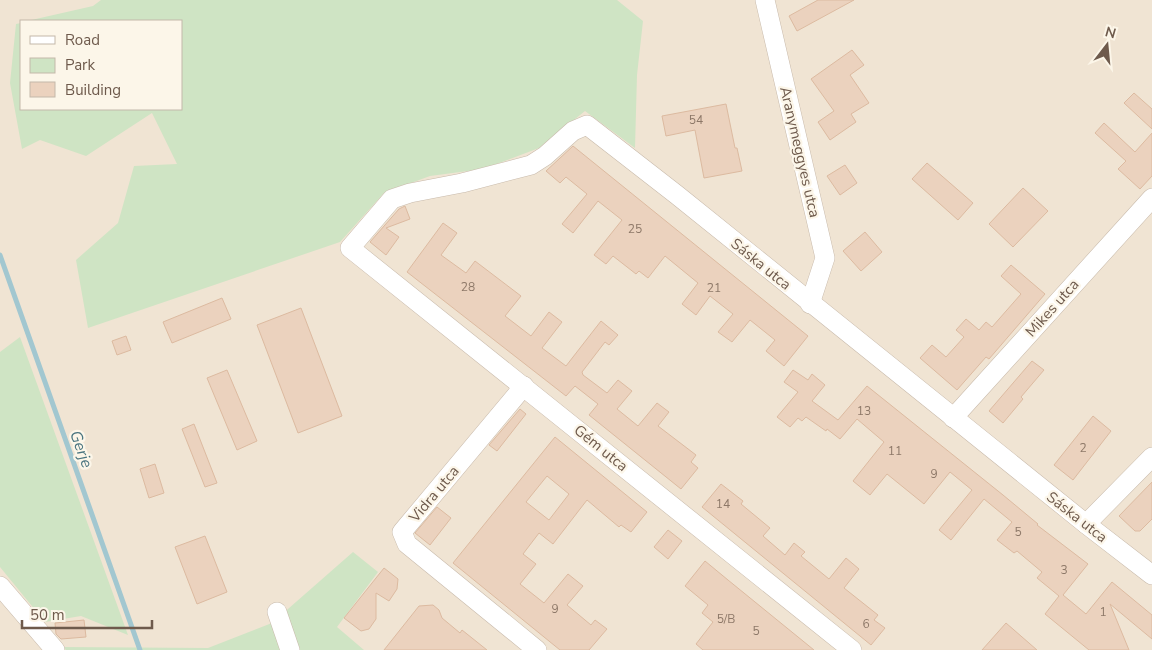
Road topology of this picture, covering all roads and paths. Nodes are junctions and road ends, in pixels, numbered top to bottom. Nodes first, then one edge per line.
1 (765, 0) edge
2 (1152, 198) edge
3 (350, 248) joint
4 (810, 304) junction
5 (524, 386) junction
6 (952, 418) junction
7 (1152, 457) edge
8 (1086, 524) junction
9 (1152, 575) edge
10 (0, 586) edge
11 (277, 612) dead end
12 (54, 650) edge
13 (290, 650) edge
14 (537, 650) edge
15 (852, 650) edge

1 - 4 street, Aranymeggyes utca
2 - 6 street, Mikes utca
3 - 4 street, Sáska utca
3 - 5 street, Gém utca
4 - 6 street, Sáska utca
5 - 14 street, Vidra utca
5 - 15 street, Gém utca
6 - 8 street, Sáska utca
7 - 8 street
8 - 9 street, Sáska utca
10 - 12 street
11 - 13 street

